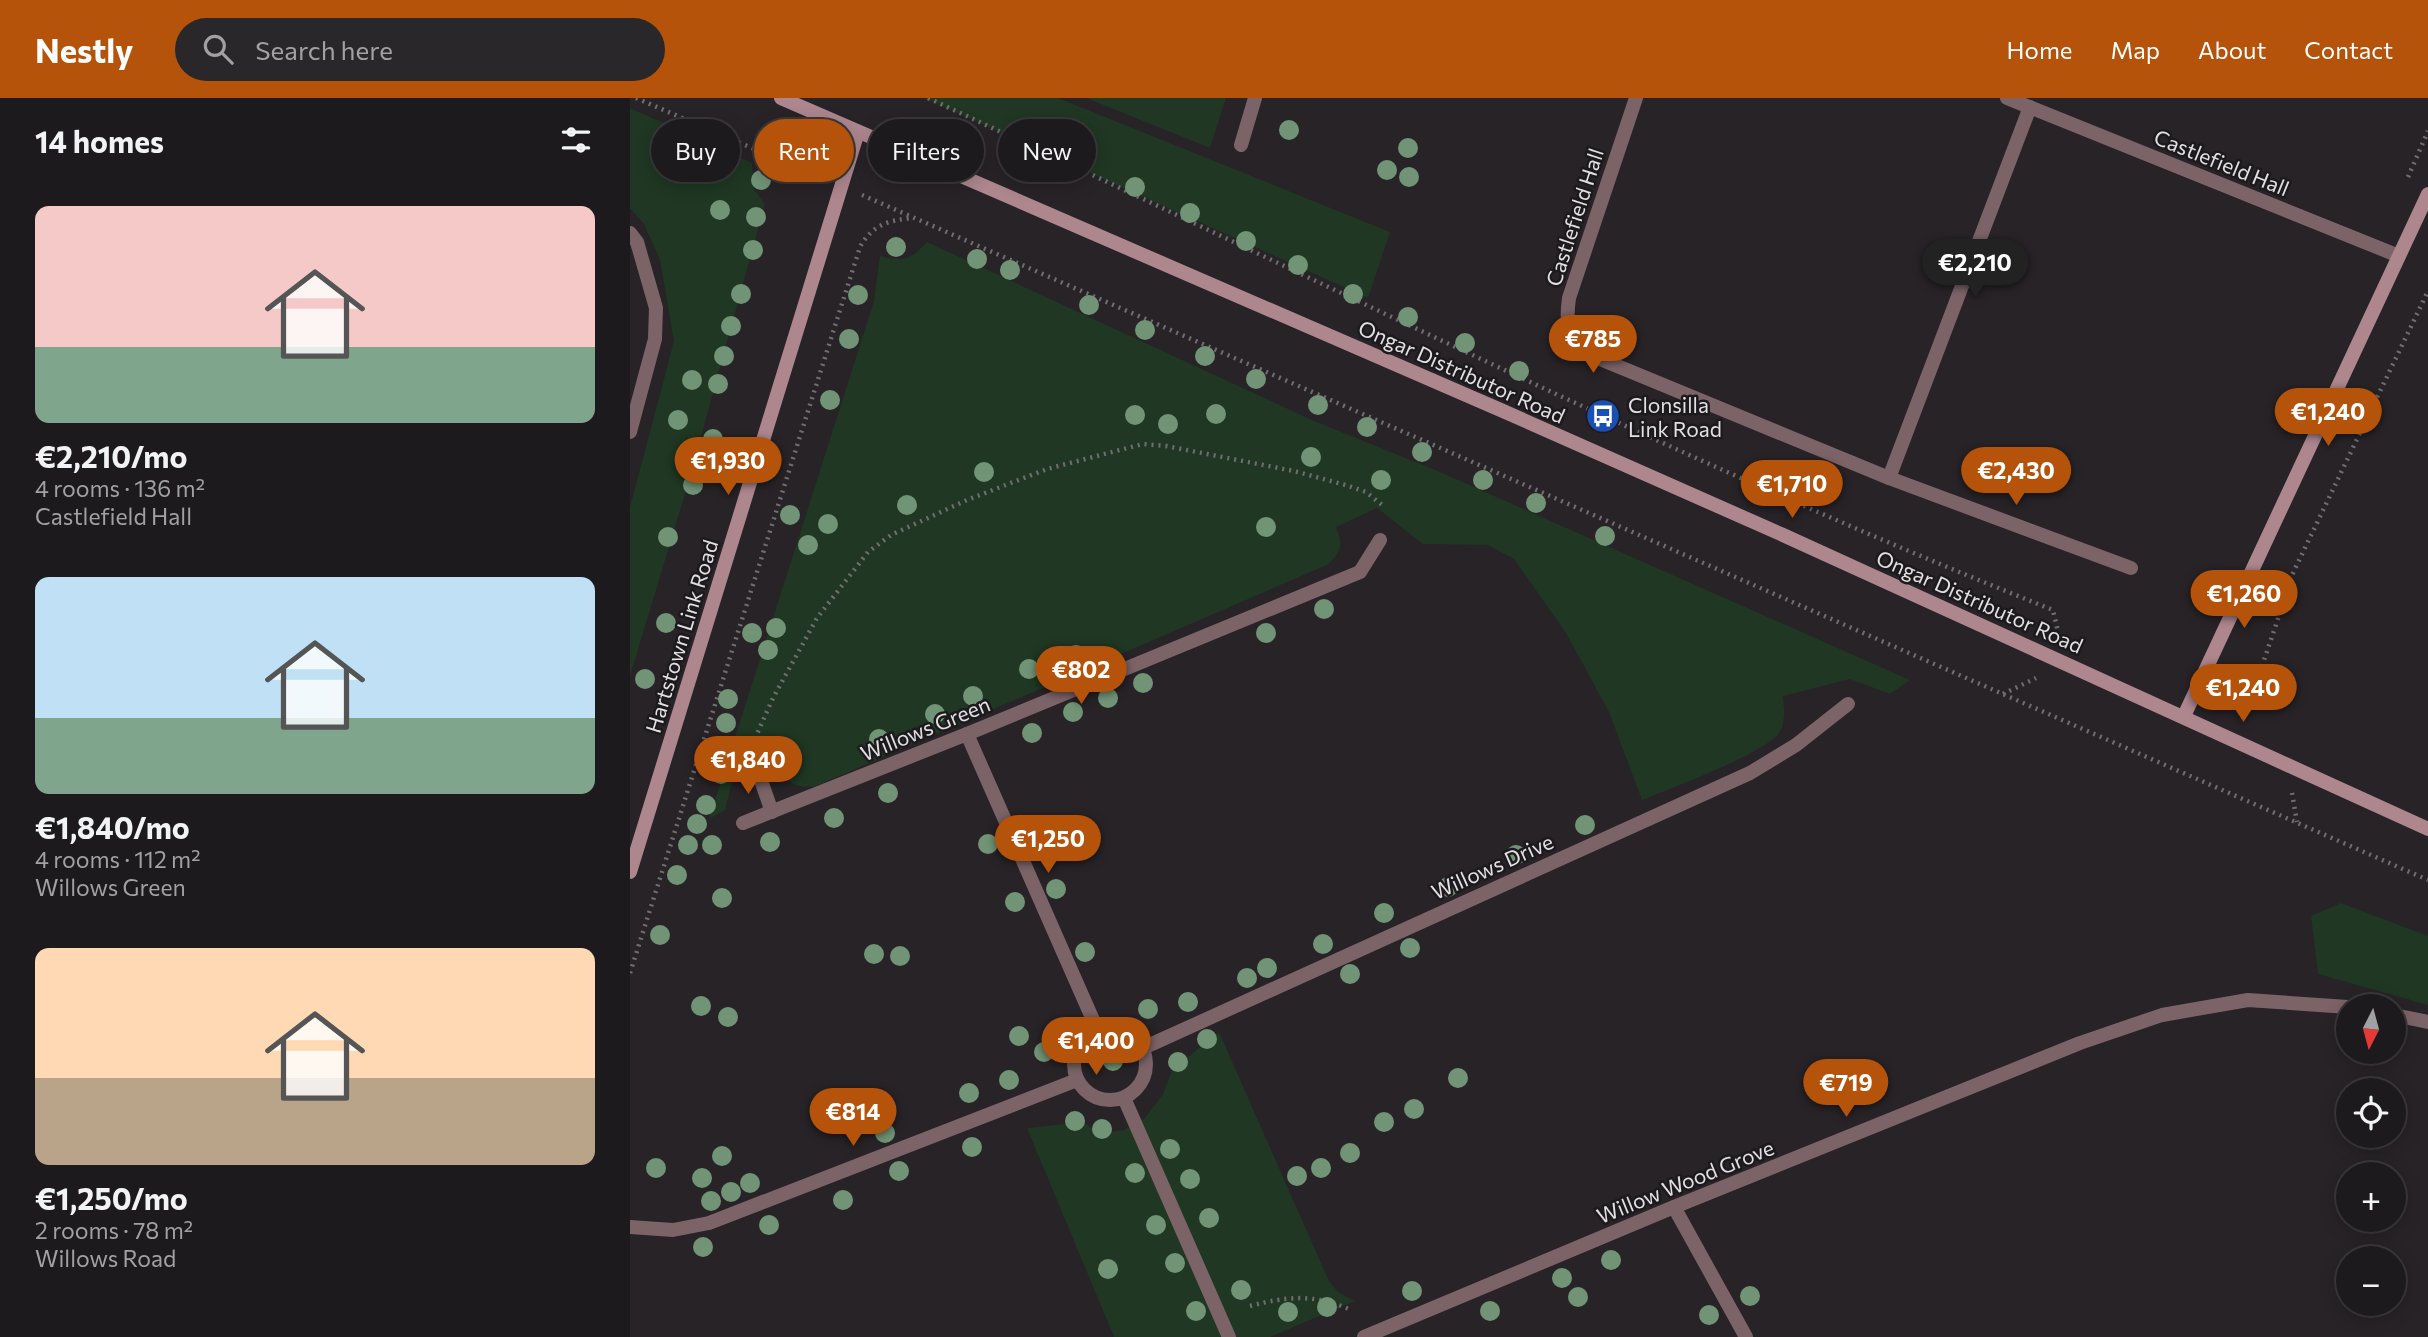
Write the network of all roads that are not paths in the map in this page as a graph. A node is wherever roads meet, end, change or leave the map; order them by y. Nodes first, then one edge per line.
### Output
1 (781, 98) edge
2 (1255, 98) edge
3 (1636, 98) edge
4 (2007, 98) edge
5 (2030, 107) junction
6 (858, 132) junction
7 (1241, 145) dead end
8 (2428, 194) edge
9 (630, 233) edge
10 (2399, 256) junction
11 (630, 432) edge
12 (1889, 478) junction
13 (1380, 540) dead end
14 (2131, 568) dead end
15 (1849, 704) dead end
16 (2184, 716) junction
17 (967, 734) junction
18 (757, 769) dead end
19 (772, 812) junction
20 (743, 823) dead end
21 (2428, 830) edge
22 (630, 872) edge
23 (2336, 1006) edge
24 (2406, 1017) edge
25 (2428, 1022) edge
26 (1097, 1029) junction
27 (1143, 1048) junction
28 (1077, 1080) junction
29 (1124, 1098) junction
30 (1674, 1207) junction
31 (630, 1227) edge
32 (1229, 1337) edge
33 (1364, 1337) edge
34 (1746, 1337) edge

1 - 6 street, Ongar Distributor Road
2 - 7 street
3 - 12 street, Castlefield Hall
4 - 5 street, Castlefield Hall
5 - 10 street, Castlefield Hall
5 - 12 street
6 - 16 street, Ongar Distributor Road
6 - 22 street, Hartstown Link Road
8 - 10 street
9 - 11 street
10 - 16 street
12 - 14 street, Castlefield Hall
13 - 17 street, Willows Green
15 - 27 street, Willows Drive
16 - 21 street, Ongar Distributor Road
17 - 19 street, Willows Green
17 - 26 street
18 - 19 street
19 - 20 street, Willows Green
23 - 30 street, Willow Wood Grove
24 - 25 street
26 - 27 street
26 - 28 street
27 - 29 street
28 - 29 street
28 - 31 street
29 - 32 street
30 - 33 street, Willow Wood Grove
30 - 34 street

